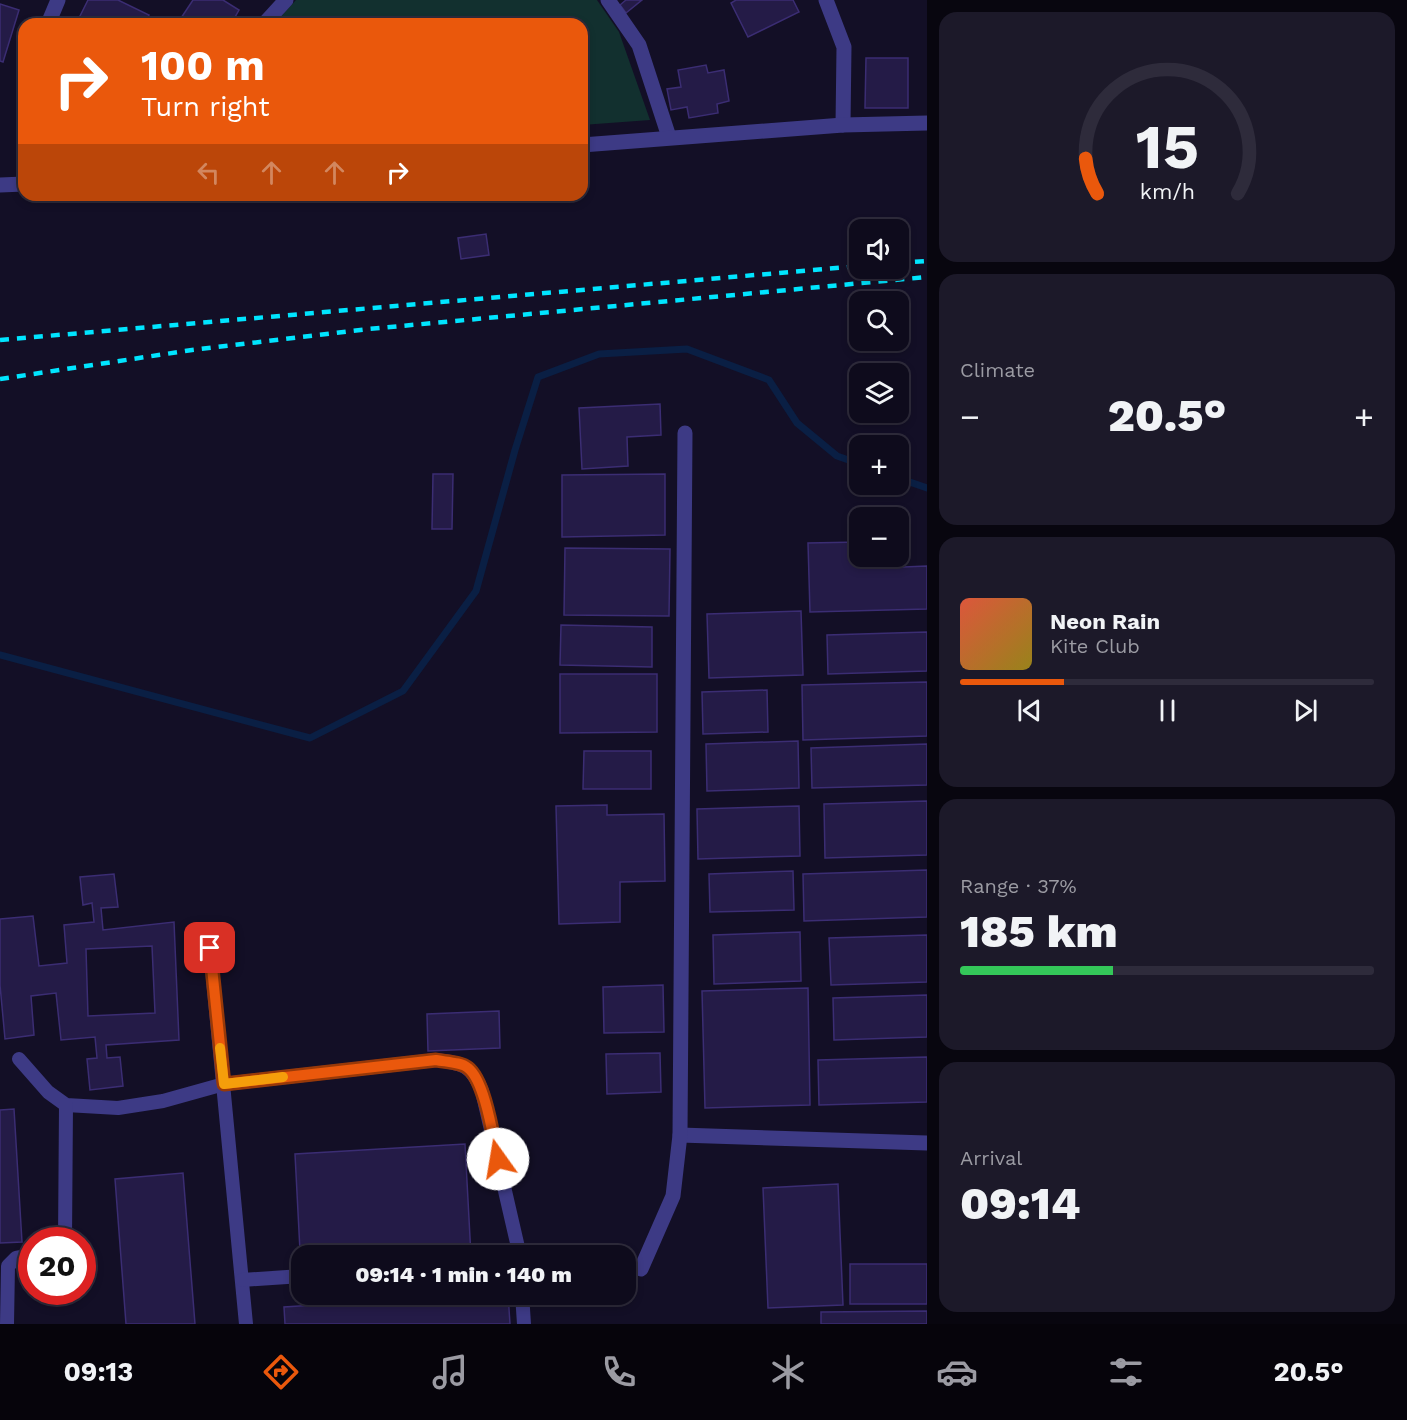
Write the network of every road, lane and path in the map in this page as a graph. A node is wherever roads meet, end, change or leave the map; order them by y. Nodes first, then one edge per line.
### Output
1 (58, 0) edge
2 (286, 0) edge
3 (608, 0) edge
4 (826, 0) edge
5 (50, 18) edge
6 (270, 18) edge
7 (927, 123) edge
8 (843, 125) junction
9 (669, 138) junction
10 (588, 145) edge
11 (18, 184) edge
12 (0, 185) edge
13 (685, 433) dead end
14 (210, 948) dead end
15 (20, 1059) dead end
16 (224, 1084) junction
17 (66, 1105) junction
18 (680, 1135) junction
19 (927, 1143) edge
20 (65, 1227) edge
21 (517, 1245) edge
22 (18, 1258) edge
23 (641, 1269) dead end
24 (291, 1277) edge
25 (242, 1280) junction
26 (523, 1305) edge
27 (7, 1324) edge
28 (246, 1324) edge
29 (524, 1324) edge

1 - 5 street
2 - 6 street
3 - 9 street
4 - 8 street
7 - 8 street
8 - 9 street
9 - 10 street
11 - 12 street
13 - 18 street
14 - 16 lane
15 - 17 lane
16 - 17 lane
16 - 21 lane
16 - 25 lane
17 - 20 lane
18 - 19 street
18 - 23 street
22 - 27 lane
24 - 25 lane
25 - 28 lane
26 - 29 lane

